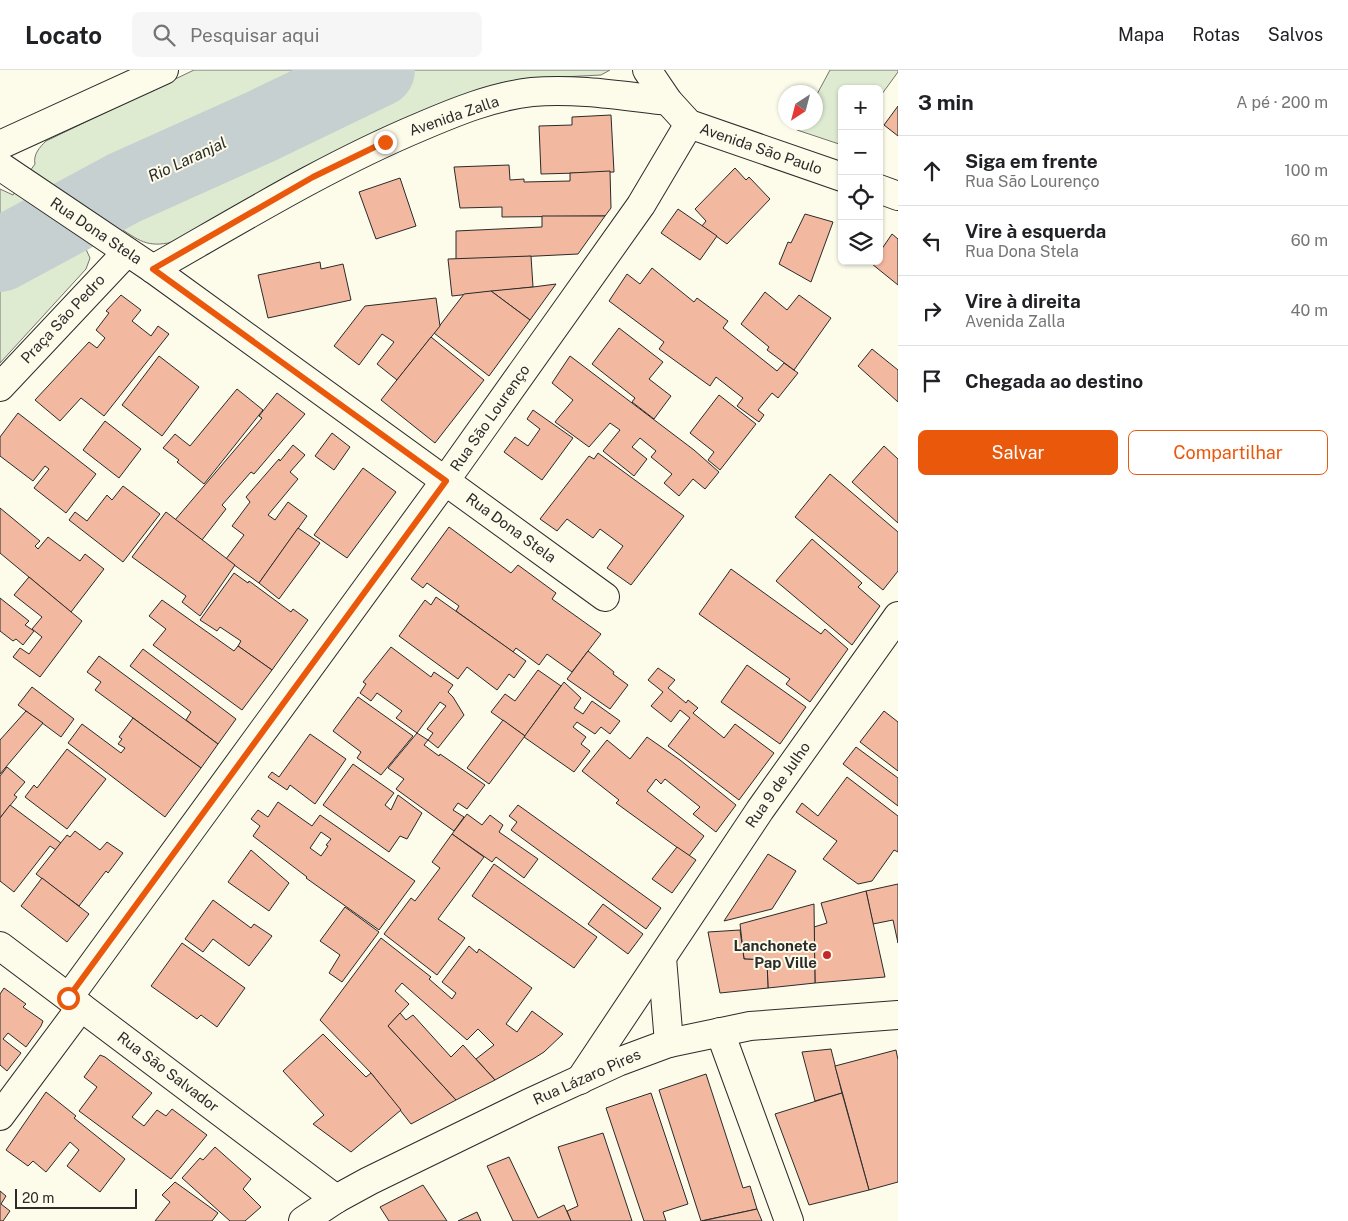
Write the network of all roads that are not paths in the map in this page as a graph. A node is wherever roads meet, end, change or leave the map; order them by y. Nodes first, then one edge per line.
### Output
1 (164, 70) edge
2 (647, 70) edge
3 (668, 101) junction
4 (689, 124) junction
5 (0, 145) edge
6 (11, 173) edge
7 (839, 175) edge
8 (883, 191) edge
9 (898, 196) edge
10 (127, 252) junction
11 (153, 269) junction
12 (0, 387) edge
13 (446, 481) junction
14 (604, 597) dead end
15 (898, 616) edge
16 (0, 946) edge
17 (662, 958) junction
18 (75, 1002) junction
19 (898, 1015) edge
20 (720, 1032) junction
21 (669, 1043) junction
22 (580, 1080) junction
23 (0, 1116) edge
24 (336, 1199) junction
25 (302, 1221) edge
26 (788, 1221) edge

1 - 5 street
2 - 3 street, Avenida São Paulo
3 - 4 street, Avenida São Paulo
3 - 11 street, Avenida Zalla
4 - 7 street, Avenida São Paulo
4 - 13 street, Rua São Lourenço
6 - 10 street, Rua Dona Stela
8 - 9 street
10 - 11 street, Rua Dona Stela
10 - 12 street, Praça São Pedro
11 - 13 street, Rua Dona Stela
13 - 14 street, Rua Dona Stela
13 - 18 street, Rua São Lourenço
15 - 17 street, Rua 9 de Julho
16 - 18 street, Rua São Salvador
17 - 21 street
17 - 22 street, Rua 9 de Julho
18 - 23 street, Rua São Lourenço
18 - 24 street, Rua São Salvador
19 - 20 street, Rua Lázaro Pires
20 - 21 street, Rua Lázaro Pires
20 - 26 street
21 - 22 street, Rua Lázaro Pires
22 - 24 street, Rua Lázaro Pires
24 - 25 street, Rua Lázaro Pires

